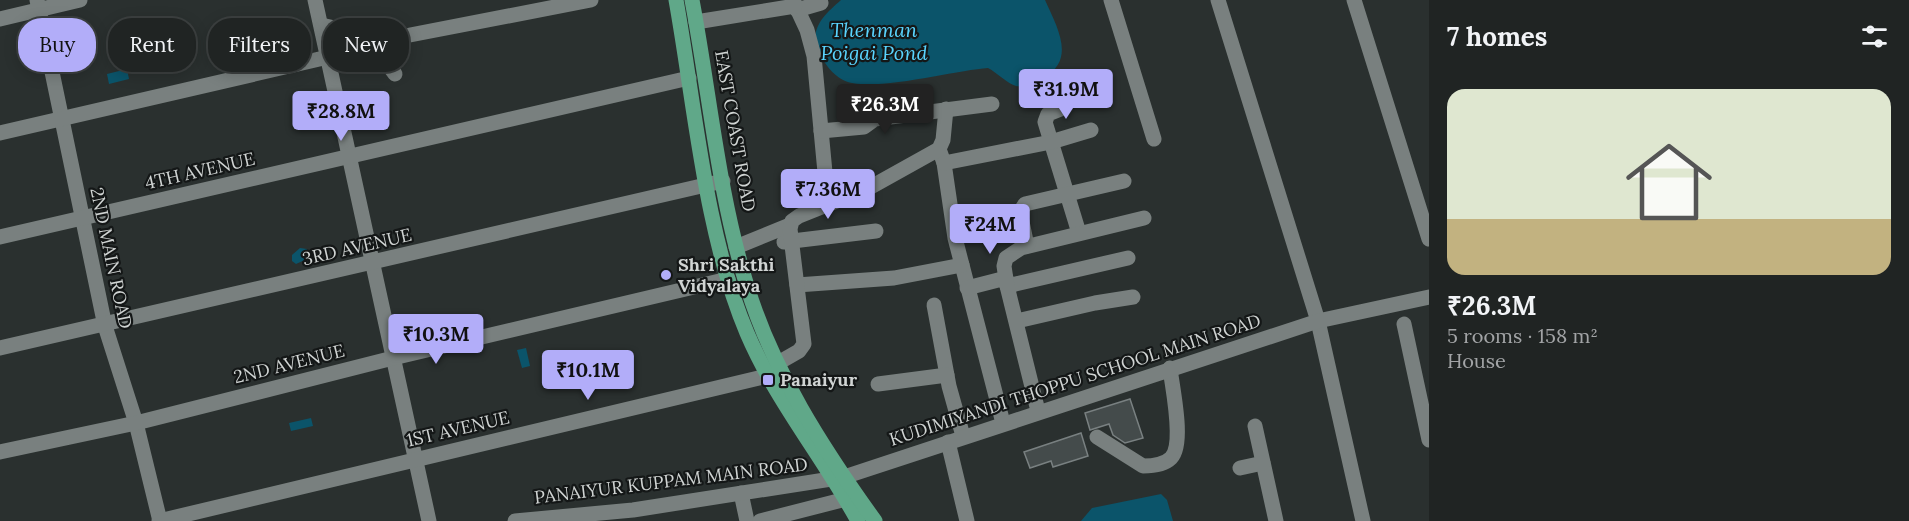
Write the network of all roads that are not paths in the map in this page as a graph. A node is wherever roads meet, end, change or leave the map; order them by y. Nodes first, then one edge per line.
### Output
1 (80, 0) edge
2 (315, 0) edge
3 (591, 0) edge
4 (676, 0) edge
5 (692, 0) edge
6 (820, 0) edge
7 (1111, 0) edge
8 (1218, 0) edge
9 (1354, 0) edge
10 (38, 5) edge
11 (795, 5) edge
12 (0, 19) edge
13 (696, 22) junction
14 (321, 25) junction
15 (323, 34) edge
16 (410, 35) dead end
17 (323, 58) edge
18 (331, 72) edge
19 (395, 74) dead end
20 (689, 78) junction
21 (992, 104) dead end
22 (1063, 108) dead end
23 (946, 110) junction
24 (62, 119) junction
25 (1091, 130) dead end
26 (821, 131) junction
27 (0, 133) edge
28 (1154, 138) dead end
29 (1051, 142) junction
30 (941, 156) junction
31 (350, 157) junction
32 (1124, 181) dead end
33 (715, 183) junction
34 (1068, 195) junction
35 (828, 204) junction
36 (82, 218) junction
37 (1144, 218) dead end
38 (790, 225) junction
39 (876, 231) dead end
40 (1078, 233) junction
41 (0, 237) edge
42 (1429, 239) edge
43 (788, 242) junction
44 (1027, 246) junction
45 (736, 247) junction
46 (1128, 258) dead end
47 (373, 263) junction
48 (962, 265) junction
49 (728, 279) junction
50 (1007, 282) junction
51 (797, 285) junction
52 (967, 288) junction
53 (1133, 297) dead end
54 (1429, 297) edge
55 (934, 305) dead end
56 (1017, 321) junction
57 (1318, 321) junction
58 (1404, 324) dead end
59 (105, 326) junction
60 (0, 348) edge
61 (393, 358) junction
62 (778, 363) junction
63 (1170, 368) junction
64 (947, 375) junction
65 (767, 376) junction
66 (878, 384) dead end
67 (1038, 411) junction
68 (136, 423) junction
69 (1003, 423) junction
70 (1255, 426) dead end
71 (963, 436) junction
72 (1097, 437) dead end
73 (1429, 441) edge
74 (948, 442) junction
75 (0, 452) edge
76 (415, 459) junction
77 (1263, 463) junction
78 (1240, 468) dead end
79 (838, 478) junction
80 (741, 494) junction
81 (846, 499) junction
82 (159, 521) edge
83 (429, 521) edge
84 (515, 521) edge
85 (747, 521) edge
86 (760, 521) edge
87 (858, 521) edge
88 (875, 521) edge
89 (967, 521) edge
90 (1276, 521) edge
91 (1363, 521) edge

1 - 10 street
2 - 14 street
3 - 16 street
4 - 20 main road, EAST COAST ROAD
5 - 13 main road, EAST COAST ROAD
6 - 11 street
7 - 28 street
8 - 57 street
9 - 42 street
10 - 12 street
10 - 24 street, 2ND MAIN ROAD
11 - 13 street
11 - 26 street
13 - 33 main road, EAST COAST ROAD
14 - 15 street
14 - 19 street
17 - 24 street
18 - 31 street
20 - 31 street, 4TH AVENUE
20 - 33 main road, EAST COAST ROAD
21 - 23 street
22 - 29 street
23 - 26 street
23 - 30 street
24 - 27 street
24 - 36 street, 2ND MAIN ROAD
25 - 29 street
26 - 35 street
29 - 30 street
29 - 34 street
30 - 35 street
30 - 48 street
31 - 36 street, 4TH AVENUE
31 - 47 street
32 - 34 street
33 - 45 main road, EAST COAST ROAD
33 - 47 street, 3RD AVENUE
33 - 49 main road, EAST COAST ROAD
34 - 40 street
34 - 44 street
35 - 38 street
36 - 41 street, 4TH AVENUE
36 - 59 street, 2ND MAIN ROAD
37 - 40 street
38 - 43 street
38 - 45 street
39 - 43 street
40 - 44 street
43 - 51 street
44 - 50 street
45 - 62 main road, EAST COAST ROAD
46 - 50 street
47 - 59 street, 3RD AVENUE
47 - 61 street
48 - 51 street
48 - 52 street
49 - 61 street, 2ND AVENUE
49 - 65 main road, EAST COAST ROAD
50 - 52 street
50 - 56 street
51 - 62 street
52 - 69 street
53 - 56 street
54 - 57 street, KUDIMIYANDI THOPPU SCHOOL MAIN ROAD
55 - 64 street
56 - 67 street
57 - 63 street, KUDIMIYANDI THOPPU SCHOOL MAIN ROAD
57 - 91 street
58 - 73 street
59 - 60 street, 3RD AVENUE
59 - 68 street, 2ND MAIN ROAD
61 - 68 street, 2ND AVENUE
61 - 76 street
62 - 79 main road, EAST COAST ROAD
63 - 67 street, KUDIMIYANDI THOPPU SCHOOL MAIN ROAD
63 - 72 street
64 - 66 street
64 - 71 street
65 - 76 street, 1ST AVENUE
65 - 79 main road, EAST COAST ROAD
67 - 69 street, KUDIMIYANDI THOPPU SCHOOL MAIN ROAD
68 - 75 street, 2ND AVENUE
68 - 82 street, 2ND MAIN ROAD
69 - 71 street, KUDIMIYANDI THOPPU SCHOOL MAIN ROAD
70 - 77 street
71 - 74 street, KUDIMIYANDI THOPPU SCHOOL MAIN ROAD
74 - 79 street, KUDIMIYANDI THOPPU SCHOOL MAIN ROAD
74 - 89 street
76 - 82 street, 1ST AVENUE
76 - 83 street
77 - 78 street
77 - 90 street
79 - 80 street, PANAIYUR KUPPAM MAIN ROAD
79 - 81 main road, EAST COAST ROAD
79 - 88 main road, EAST COAST ROAD
80 - 84 street, PANAIYUR KUPPAM MAIN ROAD
80 - 85 street
81 - 86 street
81 - 87 main road, EAST COAST ROAD

